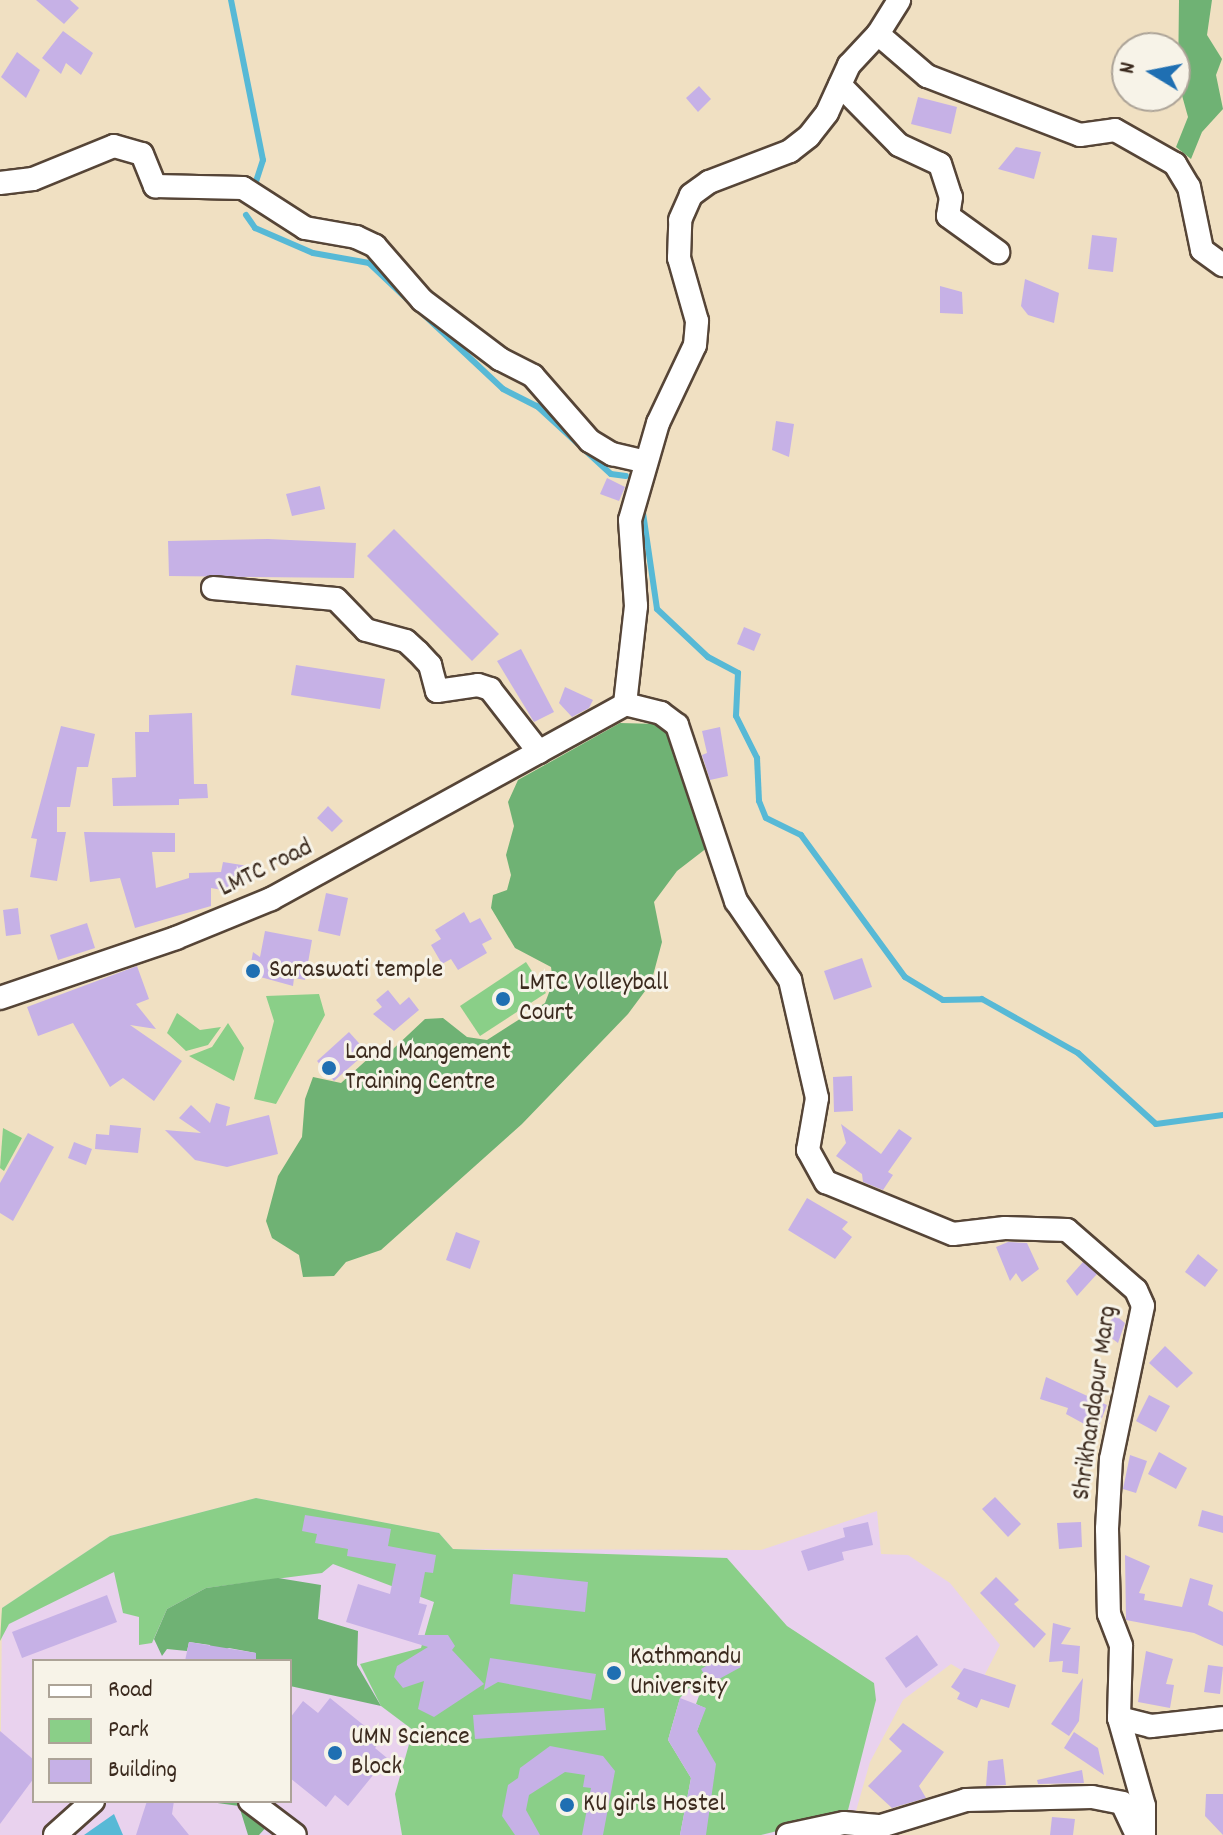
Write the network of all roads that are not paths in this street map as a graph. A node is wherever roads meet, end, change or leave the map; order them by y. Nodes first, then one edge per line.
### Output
1 (899, 0) edge
2 (878, 34) junction
3 (840, 85) junction
4 (0, 183) edge
5 (998, 252) dead end
6 (1223, 265) edge
7 (645, 466) junction
8 (213, 588) dead end
9 (625, 704) junction
10 (539, 752) junction
11 (0, 998) edge
12 (1119, 1718) junction
13 (1223, 1718) edge
14 (91, 1803) edge
15 (253, 1803) edge
16 (55, 1835) edge
17 (295, 1835) edge
18 (788, 1835) edge
19 (1137, 1835) edge
20 (1144, 1835) edge

1 - 2 street
2 - 3 street
2 - 6 street
3 - 5 street
3 - 7 street
4 - 7 street
7 - 9 street
8 - 10 street
9 - 10 street, LMTC road
9 - 12 street, Shrikhandapur Marg
10 - 11 street, LMTC road
12 - 13 street
12 - 20 street, Shrikhandapur Marg
14 - 16 street
15 - 17 street
18 - 19 street

